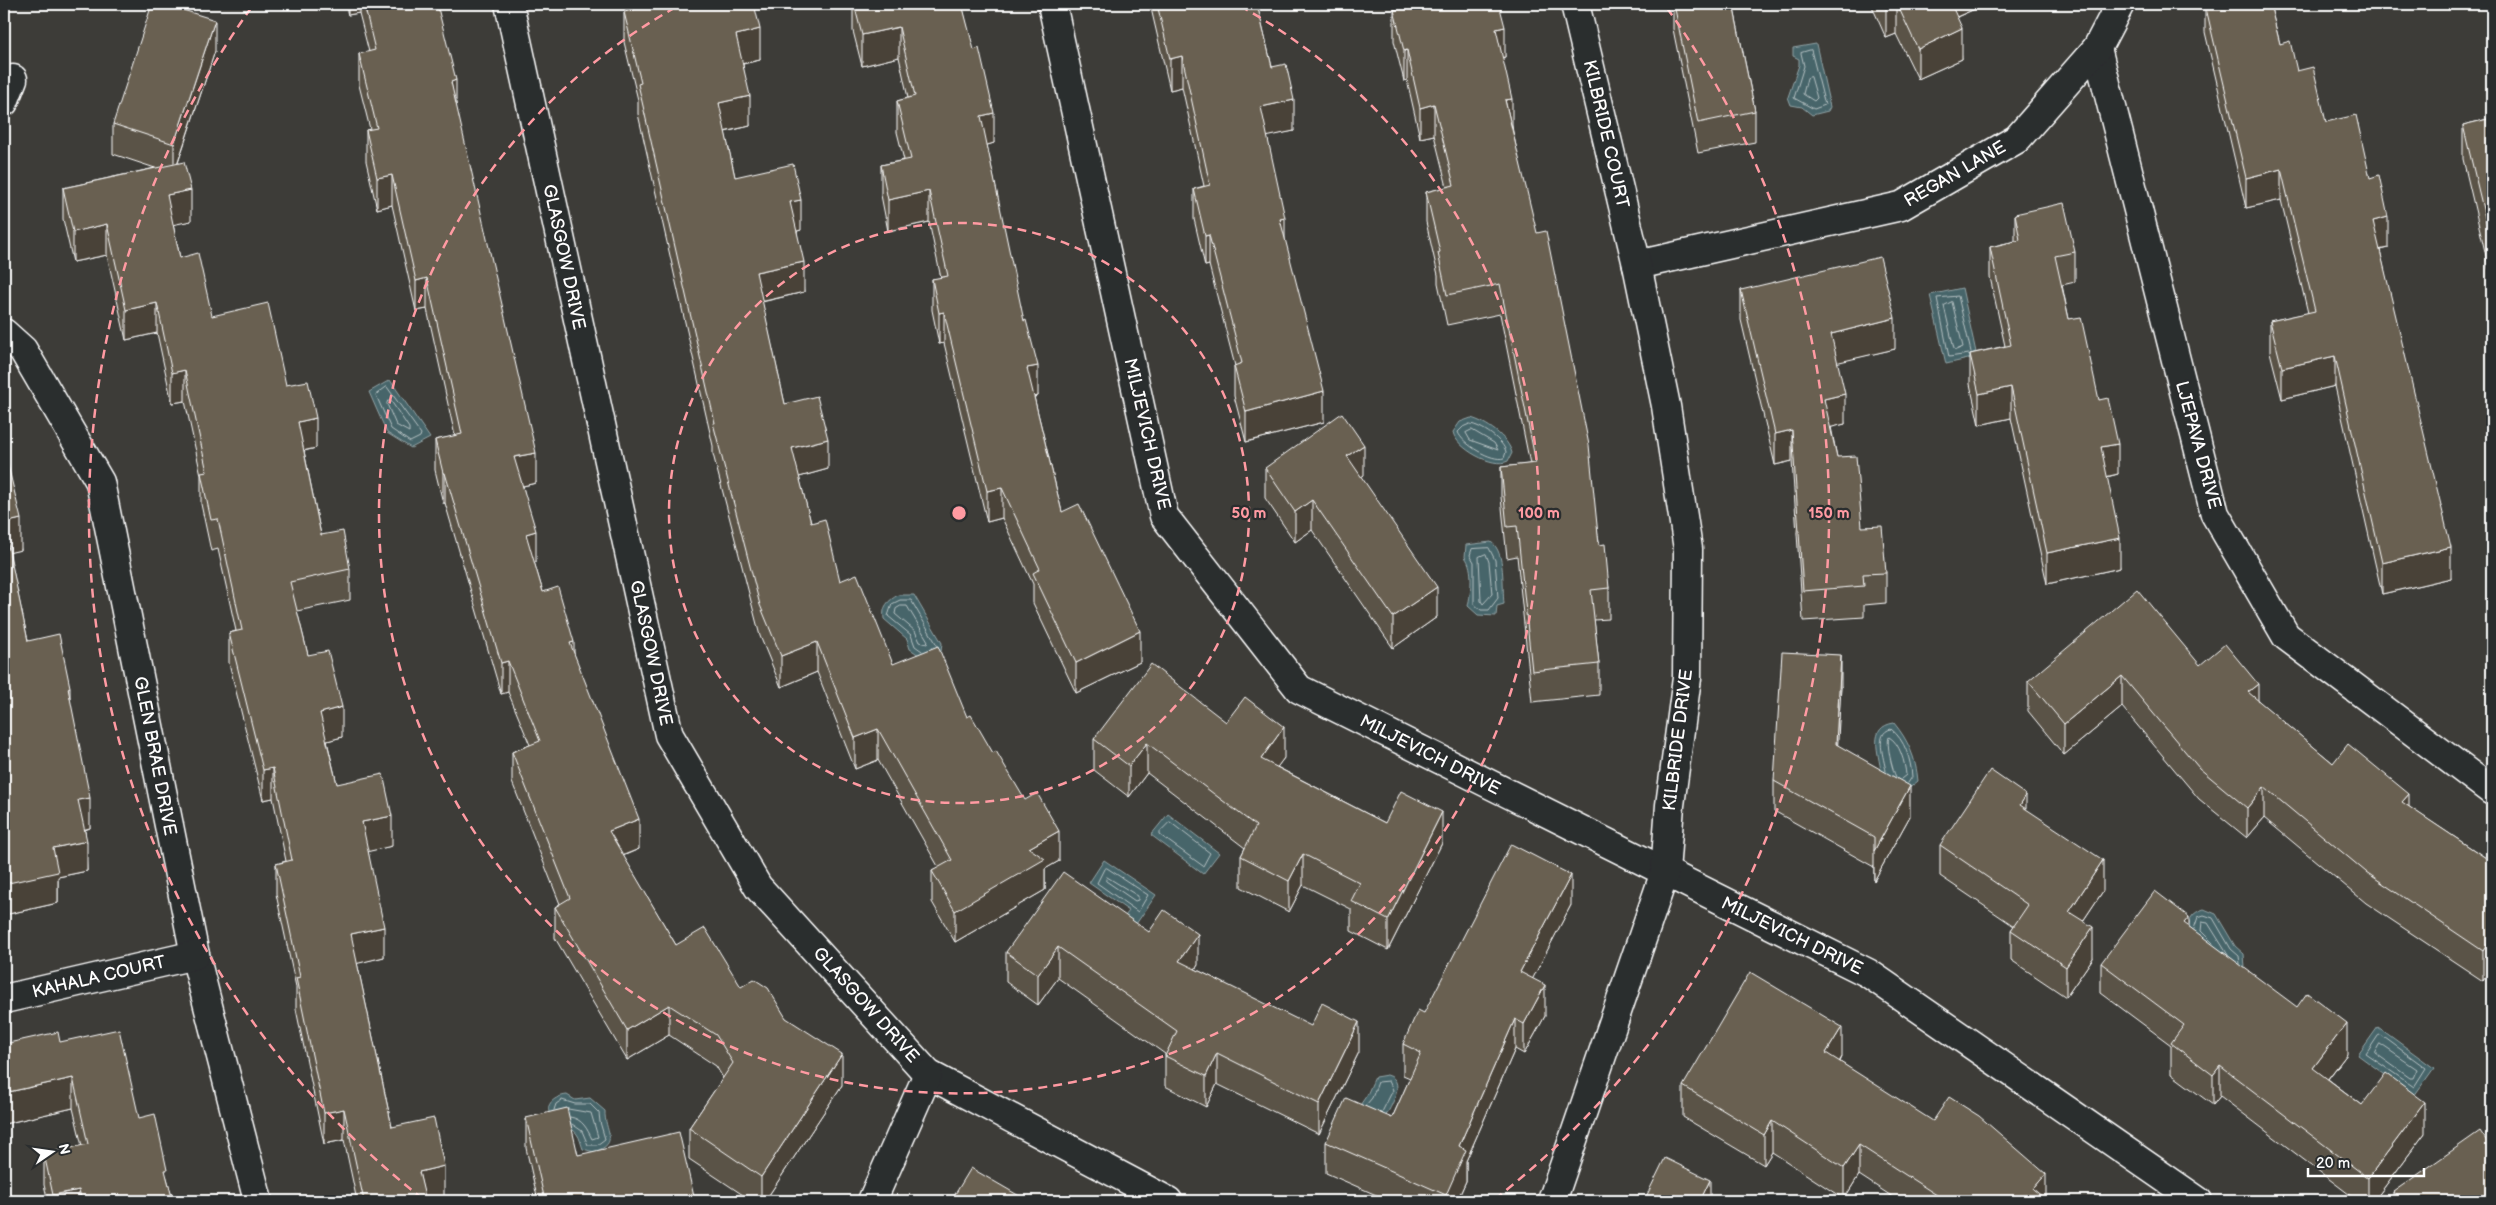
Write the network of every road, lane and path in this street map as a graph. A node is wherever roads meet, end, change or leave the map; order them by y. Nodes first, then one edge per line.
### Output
1 (509, 4) edge
2 (1052, 4) edge
3 (1575, 4) edge
4 (2120, 4) edge
5 (2097, 48) junction
6 (1638, 265) junction
7 (4, 334) edge
8 (2492, 791) edge
9 (1665, 872) junction
10 (195, 954) junction
11 (4, 999) edge
12 (928, 1074) junction
13 (258, 1201) edge
14 (872, 1201) edge
15 (1168, 1201) edge
16 (1552, 1201) edge
17 (2198, 1201) edge

1 - 12 street, GLASGOW DRIVE
2 - 9 street, MILJEVICH DRIVE
3 - 6 street, KILBRIDE COURT
4 - 5 street, REGAN LANE
5 - 6 street, REGAN LANE
5 - 8 street, LJEPAVA DRIVE
6 - 9 street, KILBRIDE DRIVE
7 - 10 street, GLEN BRAE DRIVE
9 - 16 street, KILBRIDE DRIVE
9 - 17 street, MILJEVICH DRIVE
10 - 11 street, KAHALA COURT
10 - 13 street, GLEN BRAE DRIVE
12 - 14 street
12 - 15 street, GLASGOW DRIVE

